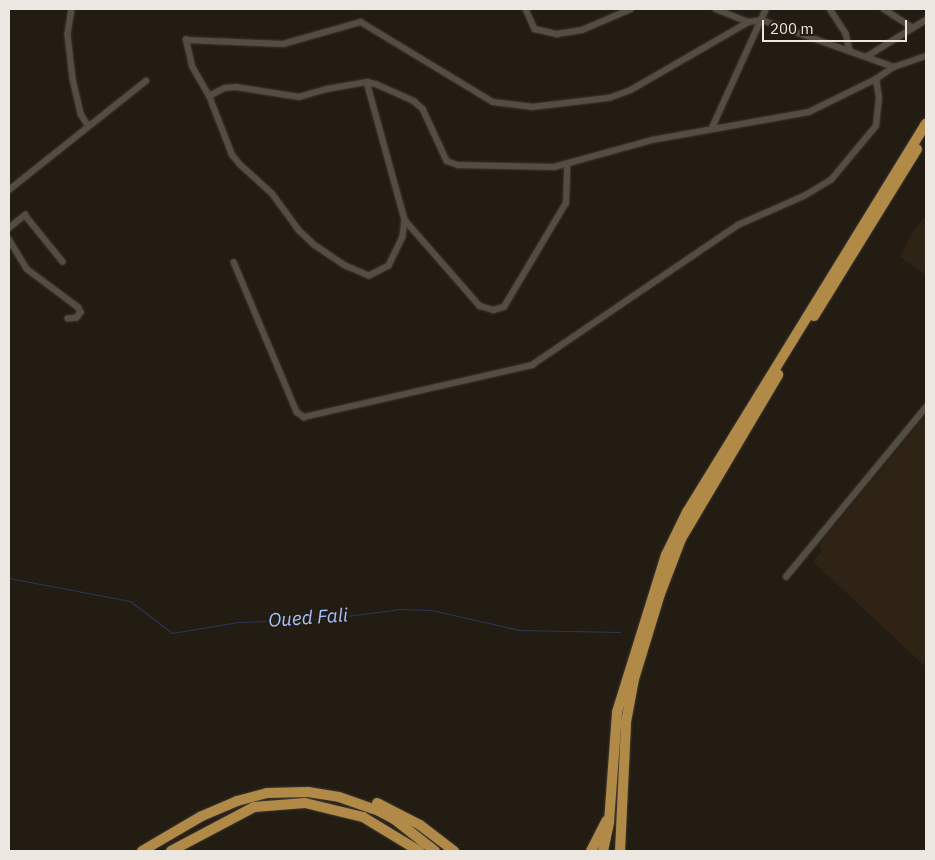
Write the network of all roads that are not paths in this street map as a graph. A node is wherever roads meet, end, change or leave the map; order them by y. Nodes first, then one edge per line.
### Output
1 (72, 9) edge
2 (526, 9) edge
3 (631, 9) edge
4 (716, 9) edge
5 (766, 9) edge
6 (830, 9) edge
7 (884, 9) edge
8 (762, 20) junction
9 (926, 20) edge
10 (749, 22) junction
11 (913, 28) junction
12 (850, 50) junction
13 (926, 56) edge
14 (866, 57) junction
15 (894, 67) junction
16 (876, 80) junction
17 (146, 81) dead end
18 (367, 82) junction
19 (210, 96) junction
20 (926, 113) edge
21 (88, 124) junction
22 (926, 124) edge
23 (712, 128) junction
24 (926, 136) edge
25 (910, 148) junction
26 (567, 166) junction
27 (9, 190) edge
28 (405, 220) junction
29 (9, 228) edge
30 (9, 239) edge
31 (63, 262) dead end
32 (234, 262) dead end
33 (68, 319) dead end
34 (926, 407) edge
35 (786, 577) dead end
36 (630, 700) junction
37 (315, 793) junction
38 (610, 810) junction
39 (142, 851) edge
40 (171, 851) edge
41 (419, 851) edge
42 (436, 851) edge
43 (454, 851) edge
44 (591, 851) edge
45 (604, 851) edge
46 (609, 851) edge
47 (620, 851) edge

1 - 21 street
2 - 3 street
4 - 10 street
5 - 8 street
6 - 12 street
7 - 11 street
8 - 10 street
8 - 12 street
8 - 23 street
9 - 11 street
10 - 19 street
11 - 14 street
12 - 14 street
13 - 15 street
14 - 15 street
15 - 16 street
16 - 23 street
16 - 32 street
17 - 21 street
18 - 19 street
18 - 26 street
18 - 28 street
19 - 28 street
20 - 25 highway
21 - 27 street
22 - 25 highway
23 - 26 street
24 - 36 highway
25 - 38 highway
26 - 28 street
29 - 31 street
30 - 33 street
34 - 35 street
36 - 46 highway
36 - 47 highway
37 - 39 highway
37 - 42 highway
37 - 43 highway
38 - 44 highway
38 - 45 highway
40 - 41 highway

